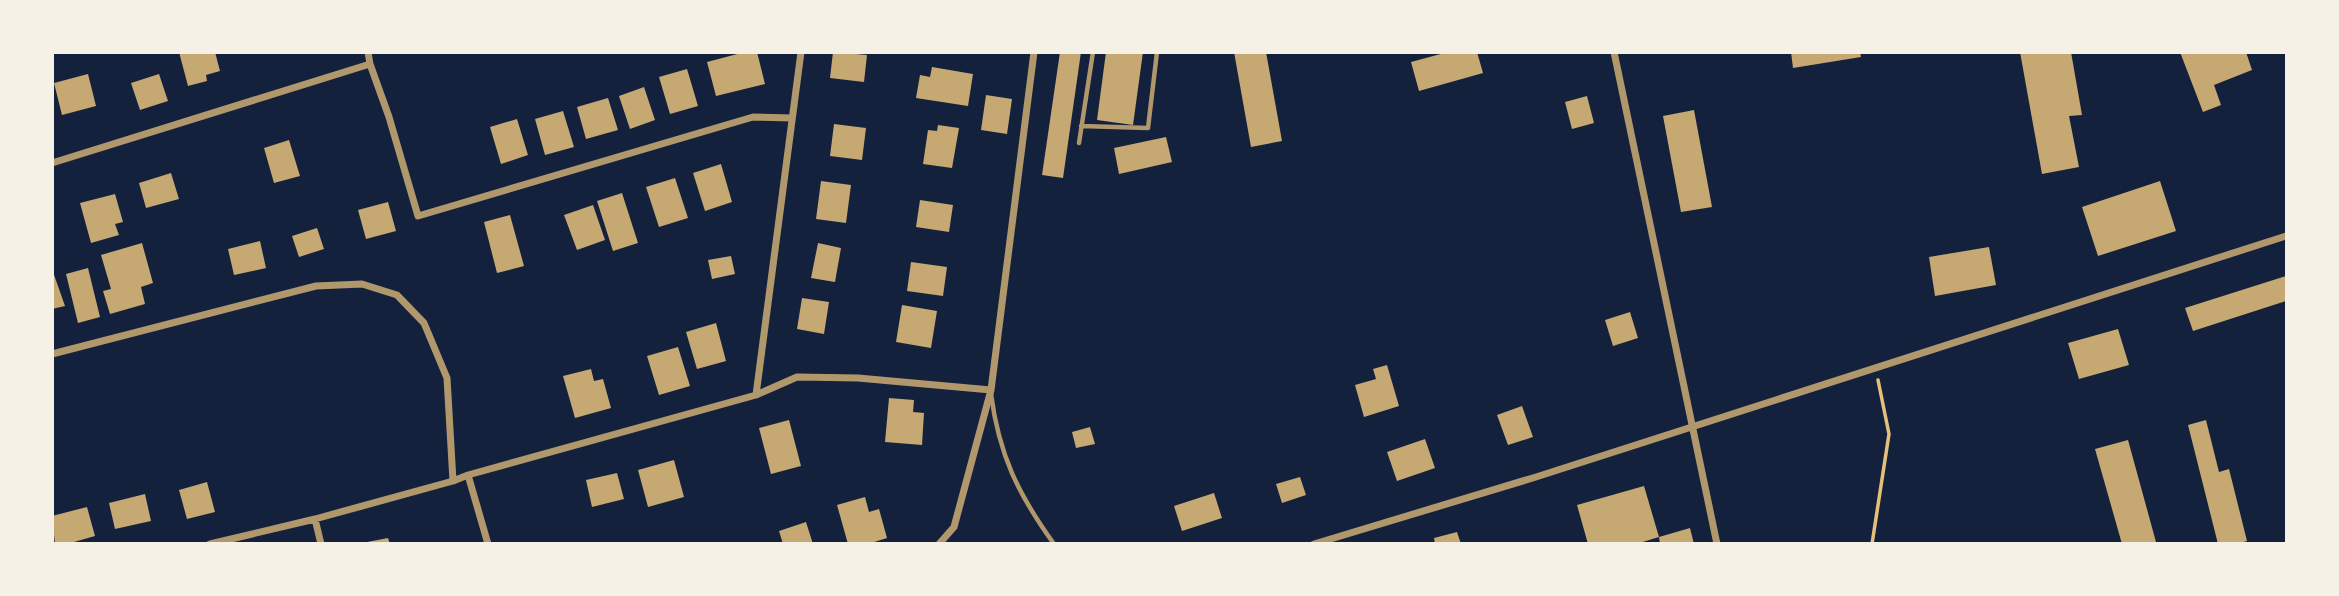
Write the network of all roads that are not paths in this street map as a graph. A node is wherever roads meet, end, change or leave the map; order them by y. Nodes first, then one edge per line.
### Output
1 (369, 52) edge
2 (801, 52) edge
3 (1034, 52) edge
4 (1093, 52) edge
5 (1157, 52) edge
6 (1614, 52) edge
7 (370, 64) junction
8 (792, 118) junction
9 (1081, 126) junction
10 (1079, 143) dead end
11 (52, 163) edge
12 (2287, 236) edge
13 (52, 354) edge
14 (991, 390) junction
15 (755, 395) junction
16 (1693, 427) junction
17 (468, 475) junction
18 (453, 481) junction
19 (315, 519) junction
20 (210, 544) edge
21 (321, 544) edge
22 (488, 544) edge
23 (939, 544) edge
24 (1054, 544) edge
25 (1314, 544) edge
26 (1717, 544) edge

1 - 7 street
2 - 8 street
3 - 14 street
4 - 9 lane
5 - 9 lane
6 - 16 street
7 - 8 street
7 - 11 street
8 - 15 street
9 - 10 lane
12 - 16 street
13 - 18 street
14 - 15 street
14 - 23 street
14 - 24 lane
15 - 17 street
16 - 25 street
16 - 26 street
17 - 18 street
17 - 22 street
18 - 19 street
19 - 20 street
19 - 21 street

